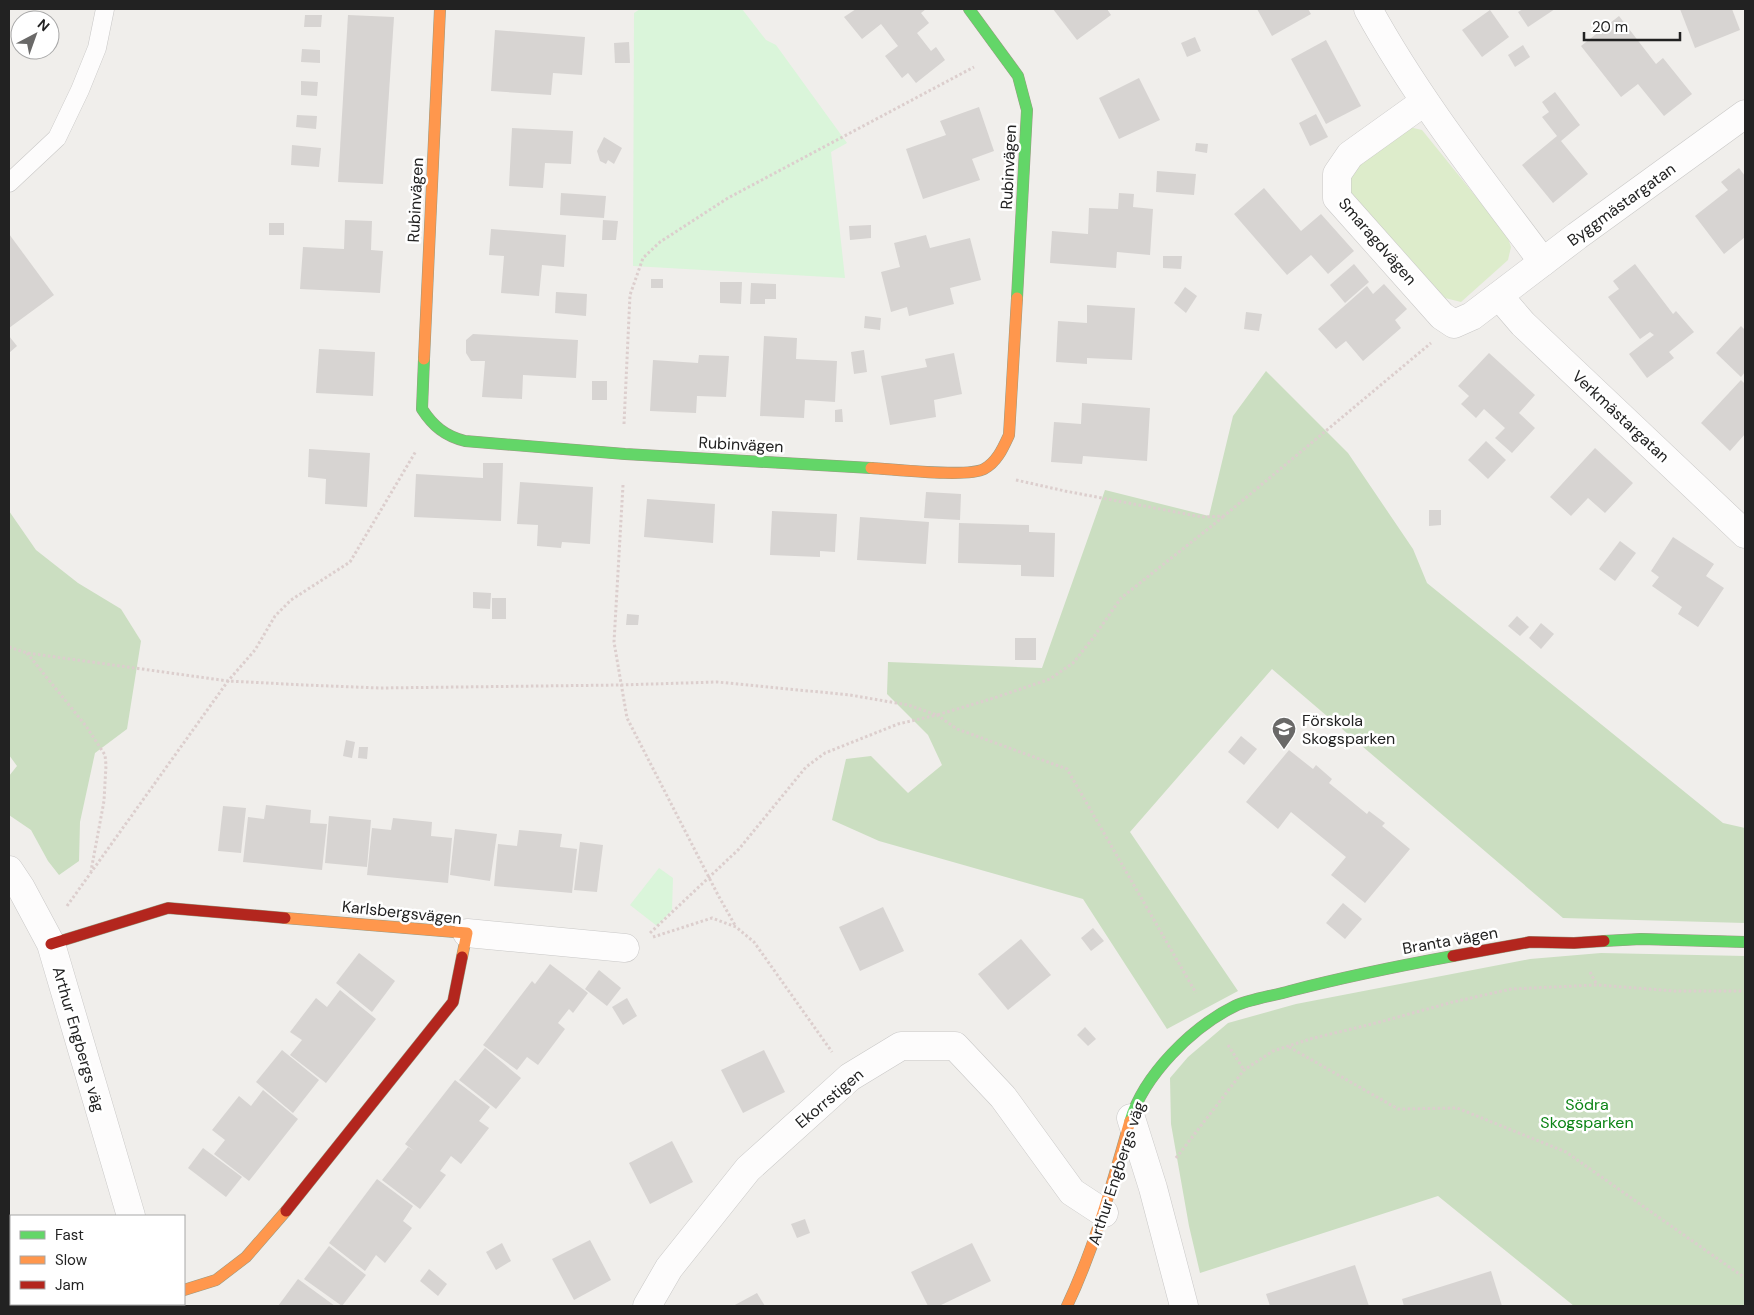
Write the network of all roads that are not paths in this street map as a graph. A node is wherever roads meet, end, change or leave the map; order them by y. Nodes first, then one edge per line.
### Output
1 (105, 9) edge
2 (440, 9) edge
3 (969, 9) edge
4 (1368, 9) edge
5 (1424, 102) junction
6 (1745, 114) edge
7 (9, 183) edge
8 (1542, 262) junction
9 (1499, 296) junction
10 (1745, 534) edge
11 (9, 870) edge
12 (467, 933) junction
13 (1745, 942) edge
14 (51, 944) junction
15 (634, 945) road end
16 (1178, 1048) joint
17 (1132, 1118) junction
18 (1104, 1213) junction
19 (131, 1215) edge
20 (185, 1290) edge
21 (647, 1306) edge
22 (1067, 1306) edge
23 (1184, 1306) edge

1 - 7 lane
2 - 3 street, Rubinvägen
4 - 5 street
5 - 8 street
5 - 9 street, Smaragdvägen
6 - 8 street, Byggmästargatan
8 - 9 street, Byggmästargatan
9 - 10 street, Verkmästargatan
11 - 14 street, Arthur Engbergs väg
12 - 14 street, Karlsbergsvägen
12 - 15 street
12 - 20 street, Karlsbergsvägen
13 - 16 street, Branta vägen
14 - 19 street, Arthur Engbergs väg
16 - 17 street, Arthur Engbergs väg
17 - 18 street, Arthur Engbergs väg
17 - 23 street
18 - 21 street, Ekorrstigen
18 - 22 street, Arthur Engbergs väg

